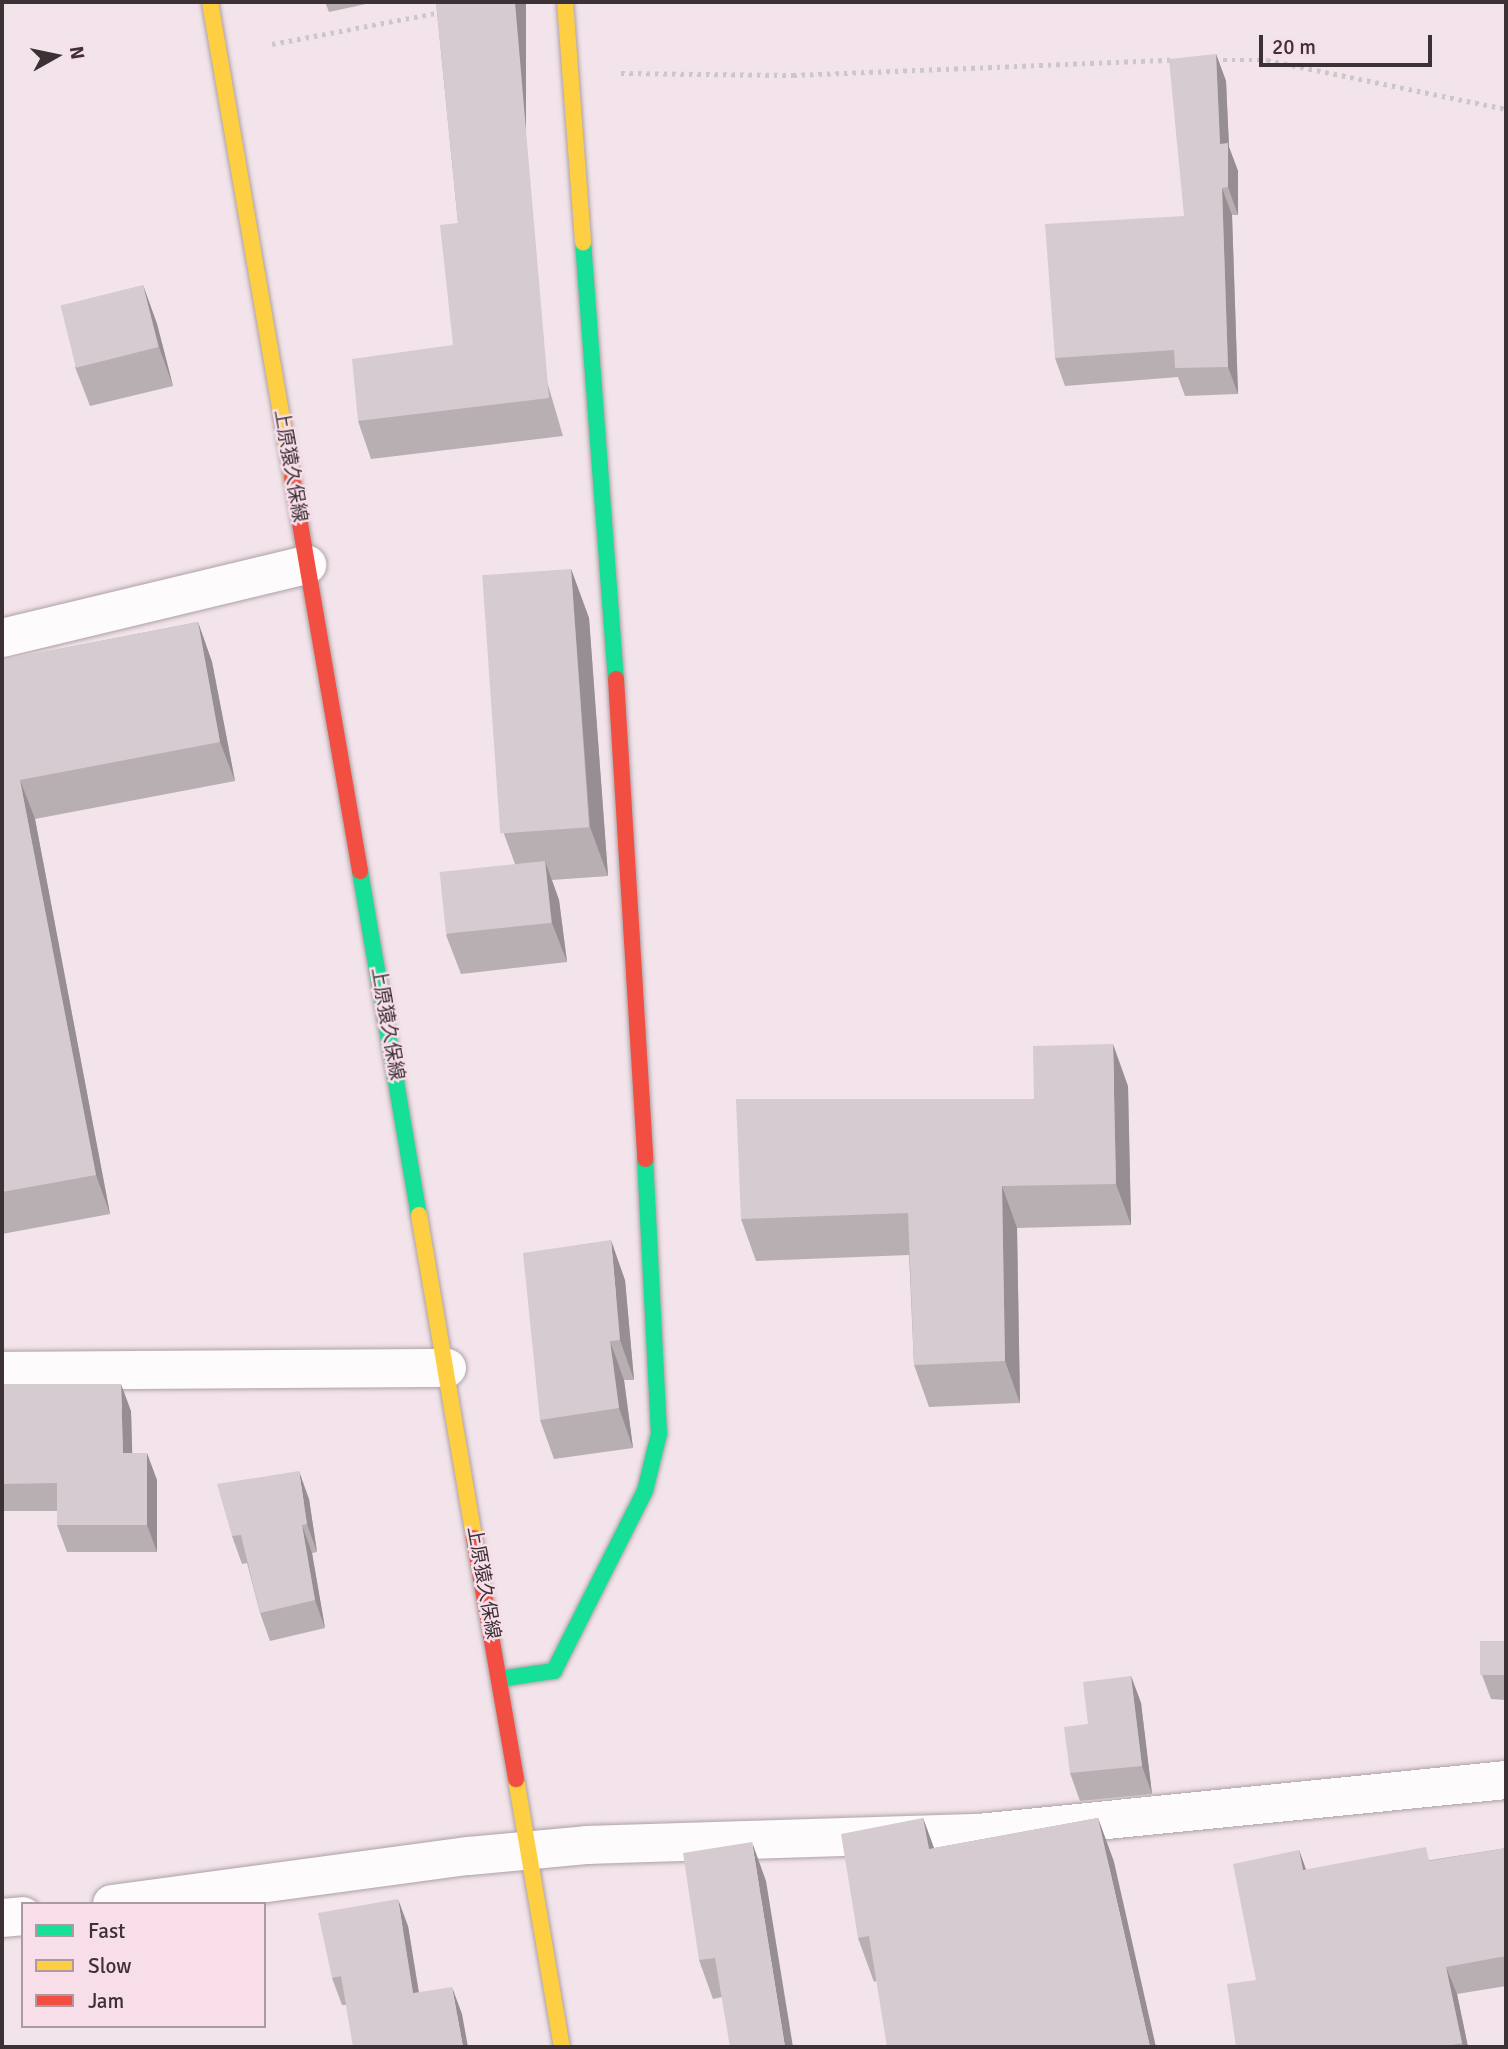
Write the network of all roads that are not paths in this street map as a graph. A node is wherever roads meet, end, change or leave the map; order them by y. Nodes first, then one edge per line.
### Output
1 (210, 2) edge
2 (565, 2) edge
3 (307, 565) junction
4 (2, 638) edge
5 (447, 1368) junction
6 (2, 1371) edge
7 (499, 1679) junction
8 (1506, 1780) edge
9 (531, 1853) junction
10 (127, 1902) edge
11 (21, 1916) edge
12 (2, 1918) edge
13 (562, 2047) edge

1 - 3 main road, 上原猿久保線
2 - 7 main road
3 - 4 street
3 - 5 main road, 上原猿久保線
5 - 6 street
5 - 7 main road, 上原猿久保線
7 - 9 main road, 上原猿久保線
8 - 9 street
9 - 10 street
9 - 13 main road, 上原猿久保線
11 - 12 street

